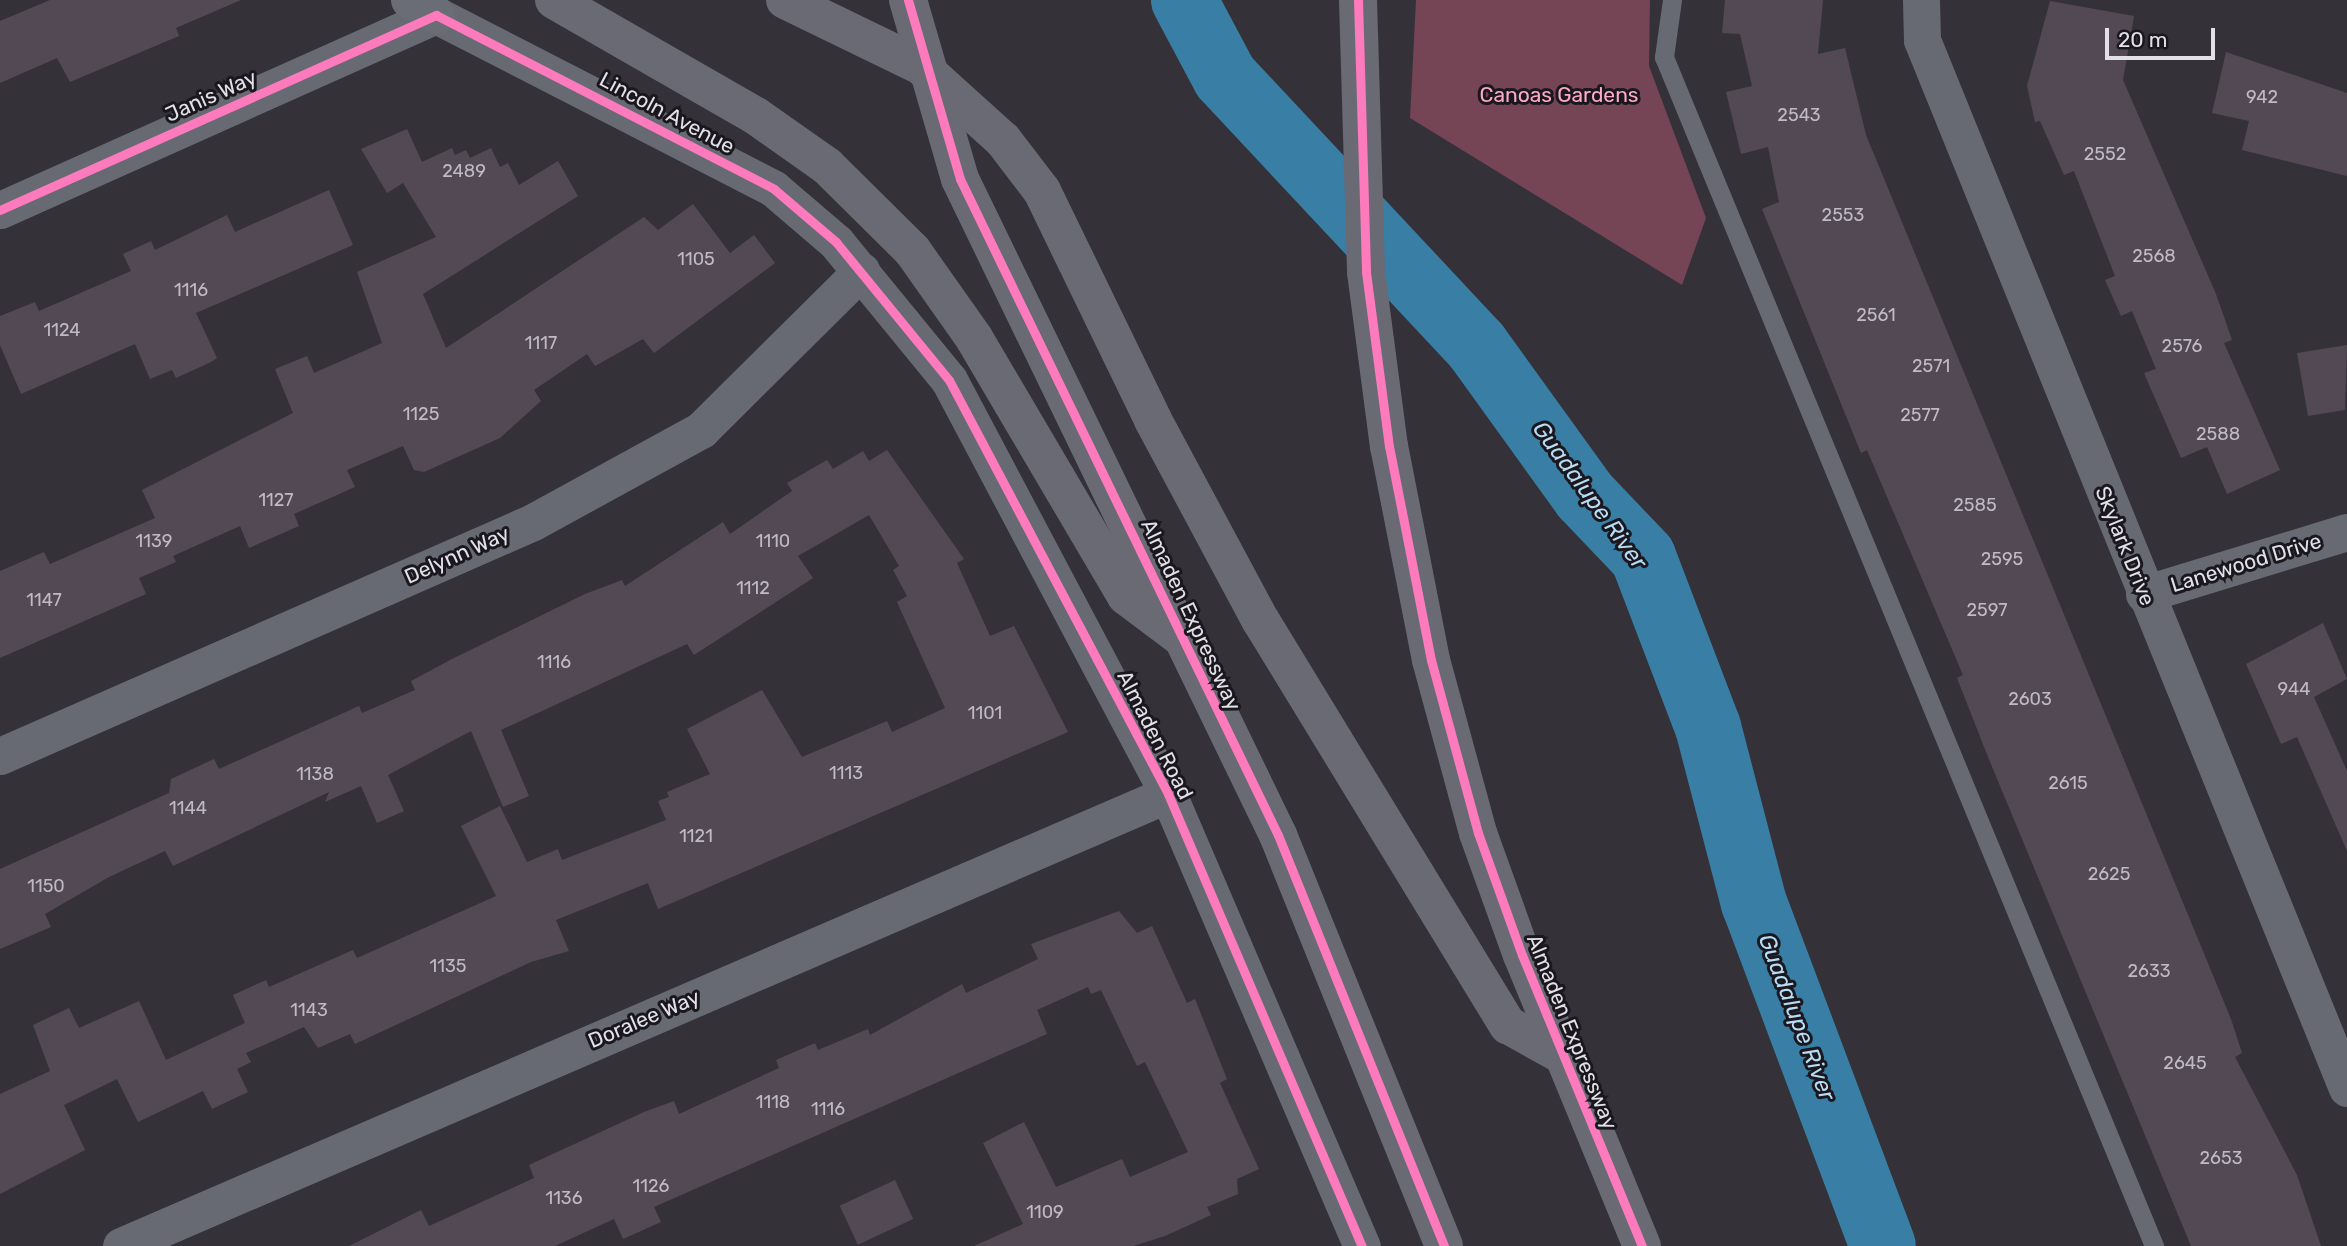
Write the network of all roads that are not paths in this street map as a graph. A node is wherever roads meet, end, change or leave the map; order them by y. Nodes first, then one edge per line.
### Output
1 (554, 0) edge
2 (785, 0) edge
3 (908, 0) edge
4 (1358, 0) edge
5 (1672, 0) edge
6 (1921, 0) edge
7 (423, 8) edge
8 (0, 210) edge
9 (861, 271) junction
10 (2347, 533) edge
11 (2144, 594) junction
12 (1178, 635) junction
13 (0, 756) edge
14 (1168, 794) junction
15 (1560, 1054) junction
16 (2347, 1088) edge
17 (121, 1246) edge
18 (1362, 1246) edge
19 (1444, 1246) edge
20 (1642, 1246) edge
21 (2154, 1246) edge

1 - 12 main road
2 - 15 main road, bridge
3 - 12 main road, Almaden Expressway
4 - 15 main road, Almaden Expressway
5 - 21 lane
6 - 11 street, Skylark Drive
7 - 8 street, Janis Way
7 - 9 street, Lincoln Avenue
9 - 13 street, Delynn Way
9 - 14 street, Almaden Road
10 - 11 street, Lanewood Drive
11 - 16 street, Skylark Drive
12 - 19 main road, Almaden Expressway
14 - 17 street, Doralee Way
14 - 18 street, Almaden Road
15 - 20 main road, Almaden Expressway

